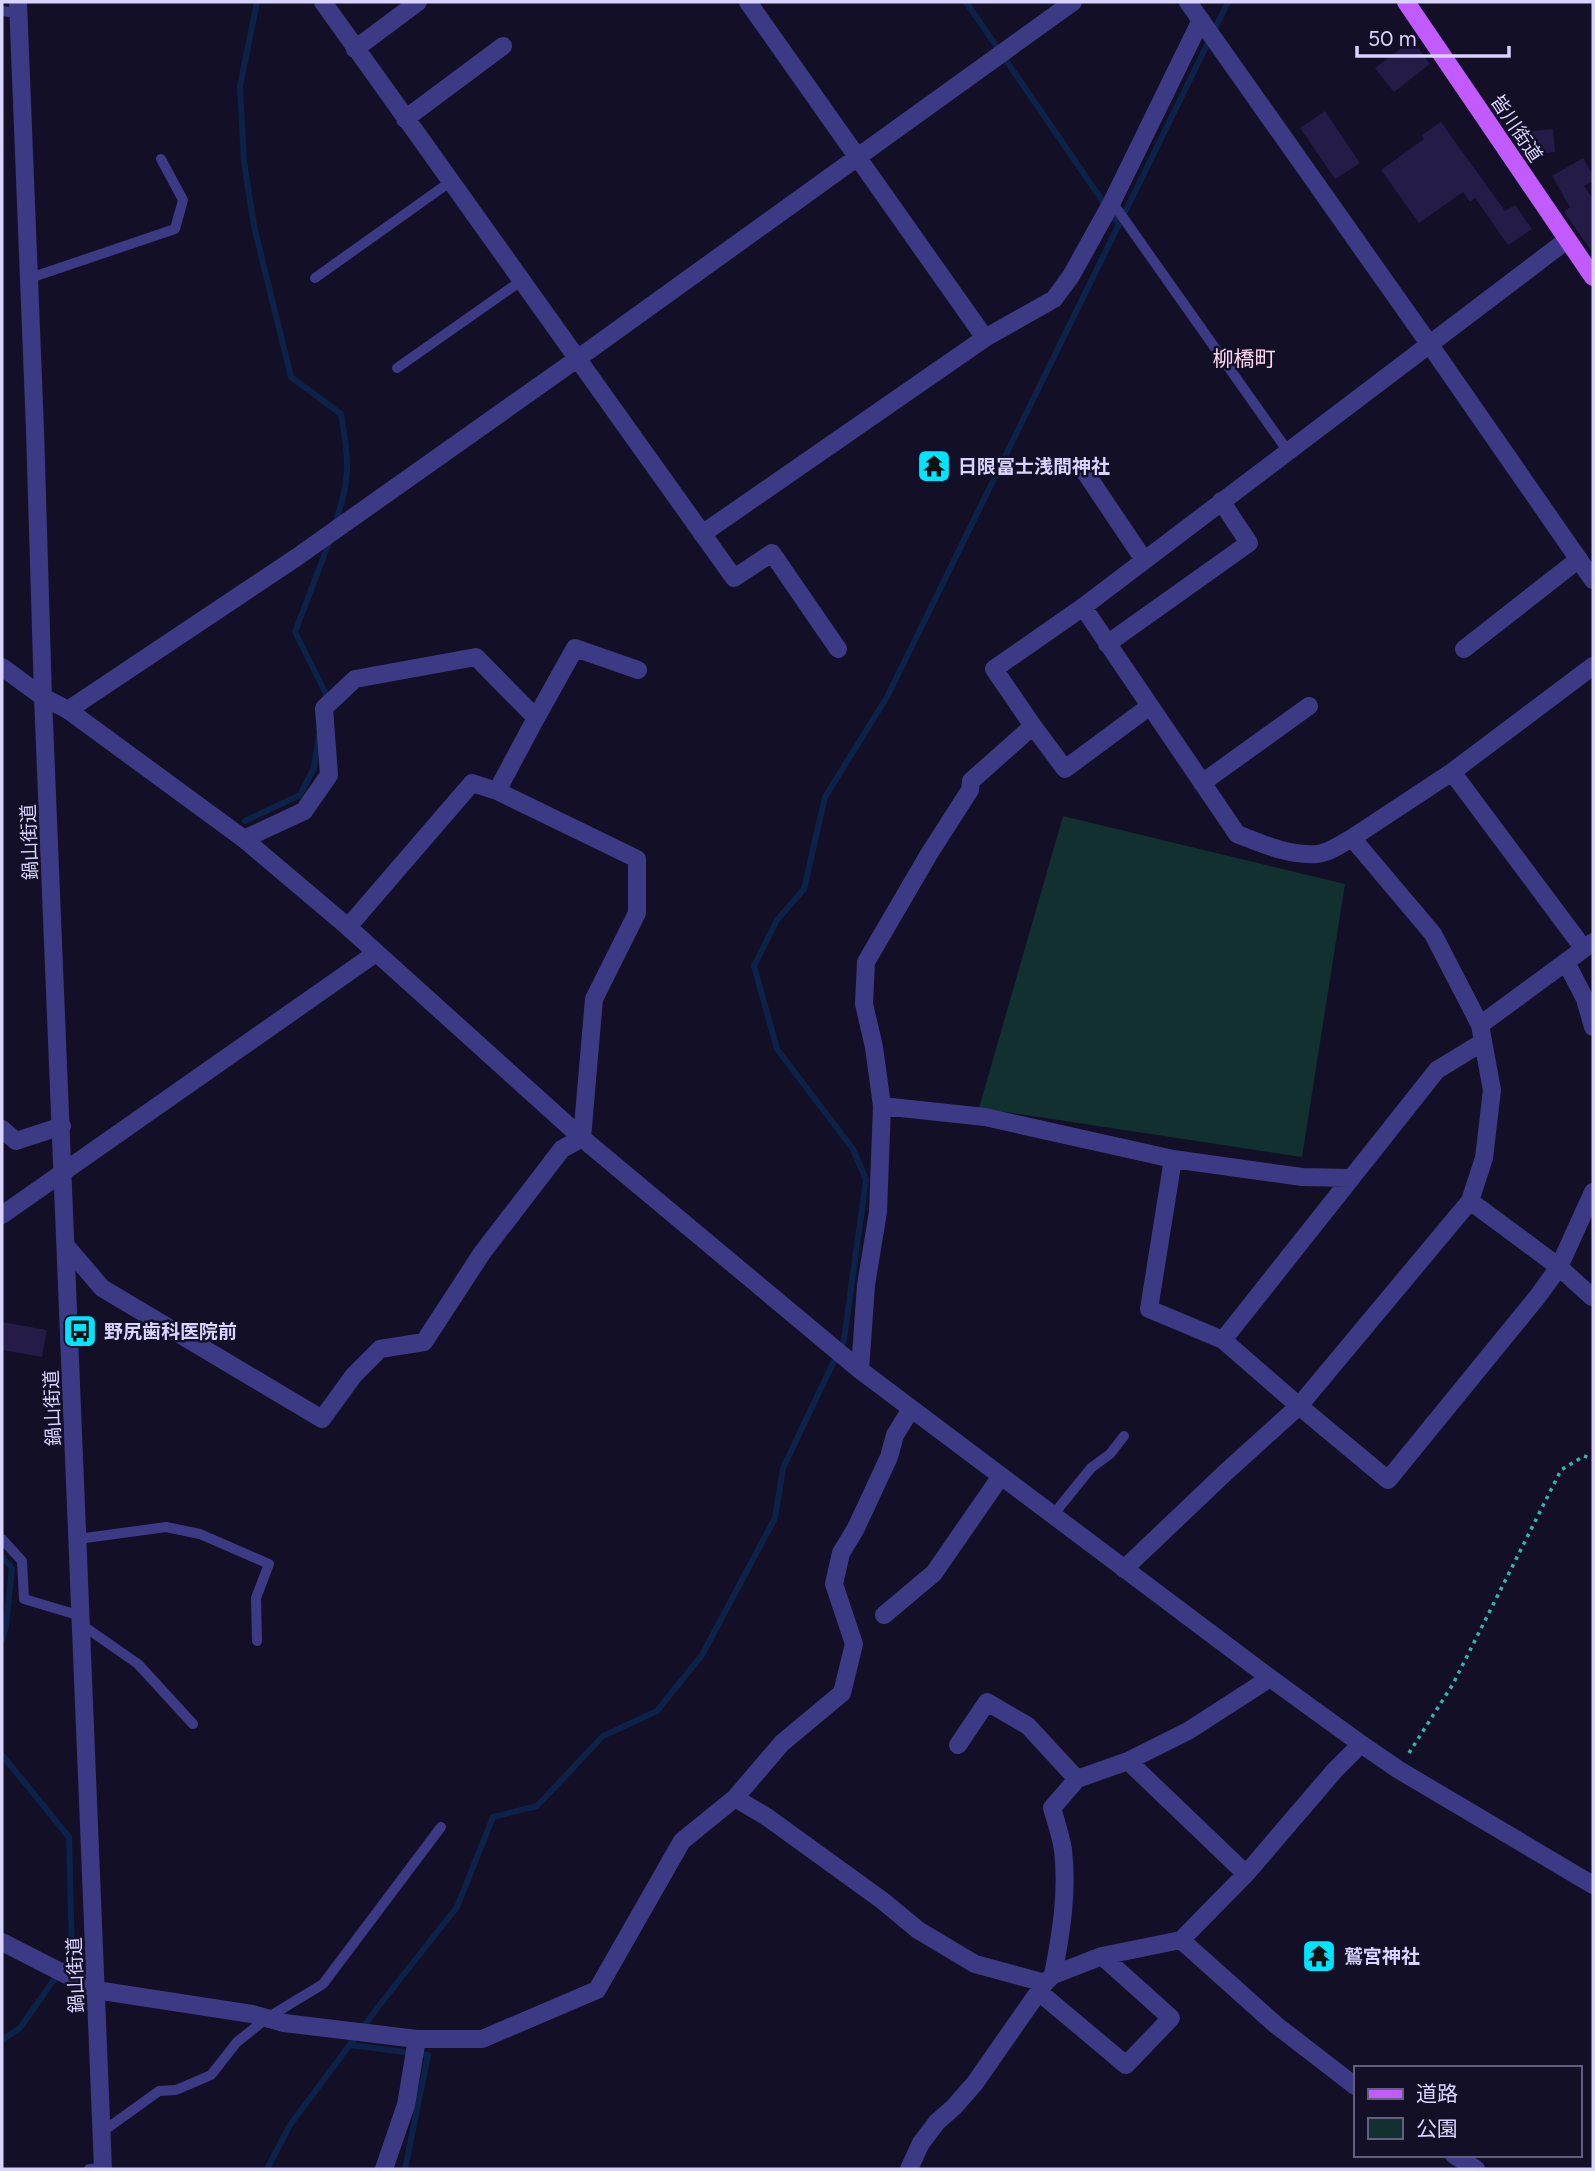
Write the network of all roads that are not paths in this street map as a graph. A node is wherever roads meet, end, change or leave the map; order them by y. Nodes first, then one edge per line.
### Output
1 (323, 2) edge
2 (418, 2) edge
3 (748, 2) edge
4 (1073, 2) edge
5 (1188, 2) edge
6 (1406, 2) edge
7 (13, 9) edge
8 (1203, 23) junction
9 (503, 46) dead end
10 (355, 49) junction
11 (405, 119) junction
12 (857, 157) junction
13 (161, 159) dead end
14 (450, 182) junction
15 (1112, 202) junction
16 (1567, 240) junction
17 (30, 278) junction
18 (315, 278) dead end
19 (1593, 278) edge
20 (521, 281) junction
21 (985, 338) junction
22 (1430, 345) junction
23 (577, 359) junction
24 (397, 368) dead end
25 (1287, 450) junction
26 (1085, 472) dead end
27 (1221, 501) junction
28 (702, 534) junction
29 (1579, 559) junction
30 (1144, 560) junction
31 (1593, 580) edge
32 (1083, 607) junction
33 (1107, 644) junction
34 (838, 649) dead end
35 (1464, 649) dead end
36 (1593, 666) edge
37 (2, 667) edge
38 (638, 670) dead end
39 (43, 696) junction
40 (1150, 706) junction
41 (1309, 706) dead end
42 (68, 710) junction
43 (536, 718) junction
44 (1033, 726) junction
45 (1452, 772) junction
46 (1202, 783) junction
47 (497, 791) junction
48 (1352, 838) junction
49 (244, 839) junction
50 (348, 927) junction
51 (1588, 946) edge
52 (376, 953) junction
53 (1566, 962) junction
54 (1593, 1027) edge
55 (1481, 1033) junction
56 (882, 1106) junction
57 (62, 1126) junction
58 (2, 1129) edge
59 (582, 1138) junction
60 (1173, 1159) junction
61 (64, 1171) junction
62 (1350, 1178) junction
63 (1593, 1192) edge
64 (1470, 1201) junction
65 (2, 1215) edge
66 (67, 1247) junction
67 (1559, 1267) junction
68 (1592, 1297) edge
69 (1223, 1340) junction
70 (860, 1370) junction
71 (1299, 1406) junction
72 (911, 1409) junction
73 (1124, 1436) dead end
74 (1001, 1476) junction
75 (1053, 1516) junction
76 (2, 1539) edge
77 (78, 1539) junction
78 (1124, 1569) junction
79 (884, 1615) dead end
80 (82, 1621) junction
81 (257, 1641) dead end
82 (1270, 1678) junction
83 (193, 1724) dead end
84 (1361, 1744) junction
85 (958, 1745) dead end
86 (1128, 1761) junction
87 (1077, 1779) junction
88 (735, 1798) junction
89 (441, 1827) dead end
90 (1245, 1874) junction
91 (1593, 1885) edge
92 (1181, 1940) junction
93 (2, 1942) edge
94 (1102, 1956) junction
95 (1046, 1983) junction
96 (96, 1990) junction
97 (267, 2018) junction
98 (417, 2039) junction
99 (1354, 2085) edge
100 (102, 2132) junction
101 (1457, 2157) edge
102 (99, 2169) edge
103 (384, 2169) edge
104 (909, 2169) edge
105 (1476, 2169) edge

1 - 10 street
2 - 10 street
3 - 12 street
4 - 12 street
5 - 8 street
6 - 16 main road, 皆川街道
7 - 17 street, 鍋山街道
8 - 15 street
8 - 22 street
9 - 11 street
10 - 11 street
11 - 14 street
12 - 21 street
12 - 23 street
13 - 17 lane
14 - 18 lane
14 - 20 street
15 - 21 street
15 - 25 lane
16 - 19 main road, 皆川街道
16 - 22 street
17 - 39 street, 鍋山街道
20 - 23 street
20 - 24 lane
21 - 28 street
22 - 25 street
22 - 29 street
23 - 28 street
23 - 42 street
25 - 27 street
26 - 30 street
27 - 30 street
27 - 33 street
28 - 34 street
29 - 31 street
29 - 35 street
30 - 32 street
32 - 33 street
32 - 44 street
33 - 40 street
36 - 45 street
37 - 39 street
38 - 43 street
39 - 42 street
39 - 57 street, 鍋山街道
40 - 44 street
40 - 46 street
41 - 46 street
42 - 49 street
43 - 47 street
43 - 49 street
44 - 56 street
45 - 48 street
45 - 51 street
46 - 48 street
47 - 50 street
47 - 59 street
48 - 55 street
49 - 50 street
50 - 52 street
51 - 53 street
52 - 59 street
52 - 61 street
53 - 54 street
53 - 55 street
55 - 62 street
55 - 64 street
56 - 60 street
56 - 70 street
57 - 58 street
57 - 61 street, 鍋山街道
59 - 66 street
59 - 70 street
60 - 62 street
60 - 69 street
61 - 65 street
61 - 66 street, 鍋山街道
62 - 69 street
63 - 67 street
64 - 67 street
64 - 71 street
66 - 77 street, 鍋山街道
67 - 68 street
67 - 71 street
69 - 71 street
70 - 72 street
71 - 78 street
72 - 74 street
72 - 88 street
73 - 75 lane
74 - 75 street
74 - 79 street
75 - 78 street
76 - 80 lane
77 - 80 street, 鍋山街道
77 - 81 lane
78 - 82 street
80 - 83 lane
80 - 96 street, 鍋山街道
82 - 84 street
82 - 86 street
84 - 90 street
84 - 91 street
85 - 87 street
86 - 87 street
86 - 90 street
87 - 95 street
88 - 95 street
88 - 98 street
89 - 97 lane
90 - 92 street
92 - 94 street
92 - 99 street
93 - 96 street
94 - 95 street
94 - 95 street
95 - 104 street
96 - 97 street
96 - 100 street, 鍋山街道
97 - 98 street
97 - 100 lane
98 - 103 street
100 - 102 street, 鍋山街道
101 - 105 street

